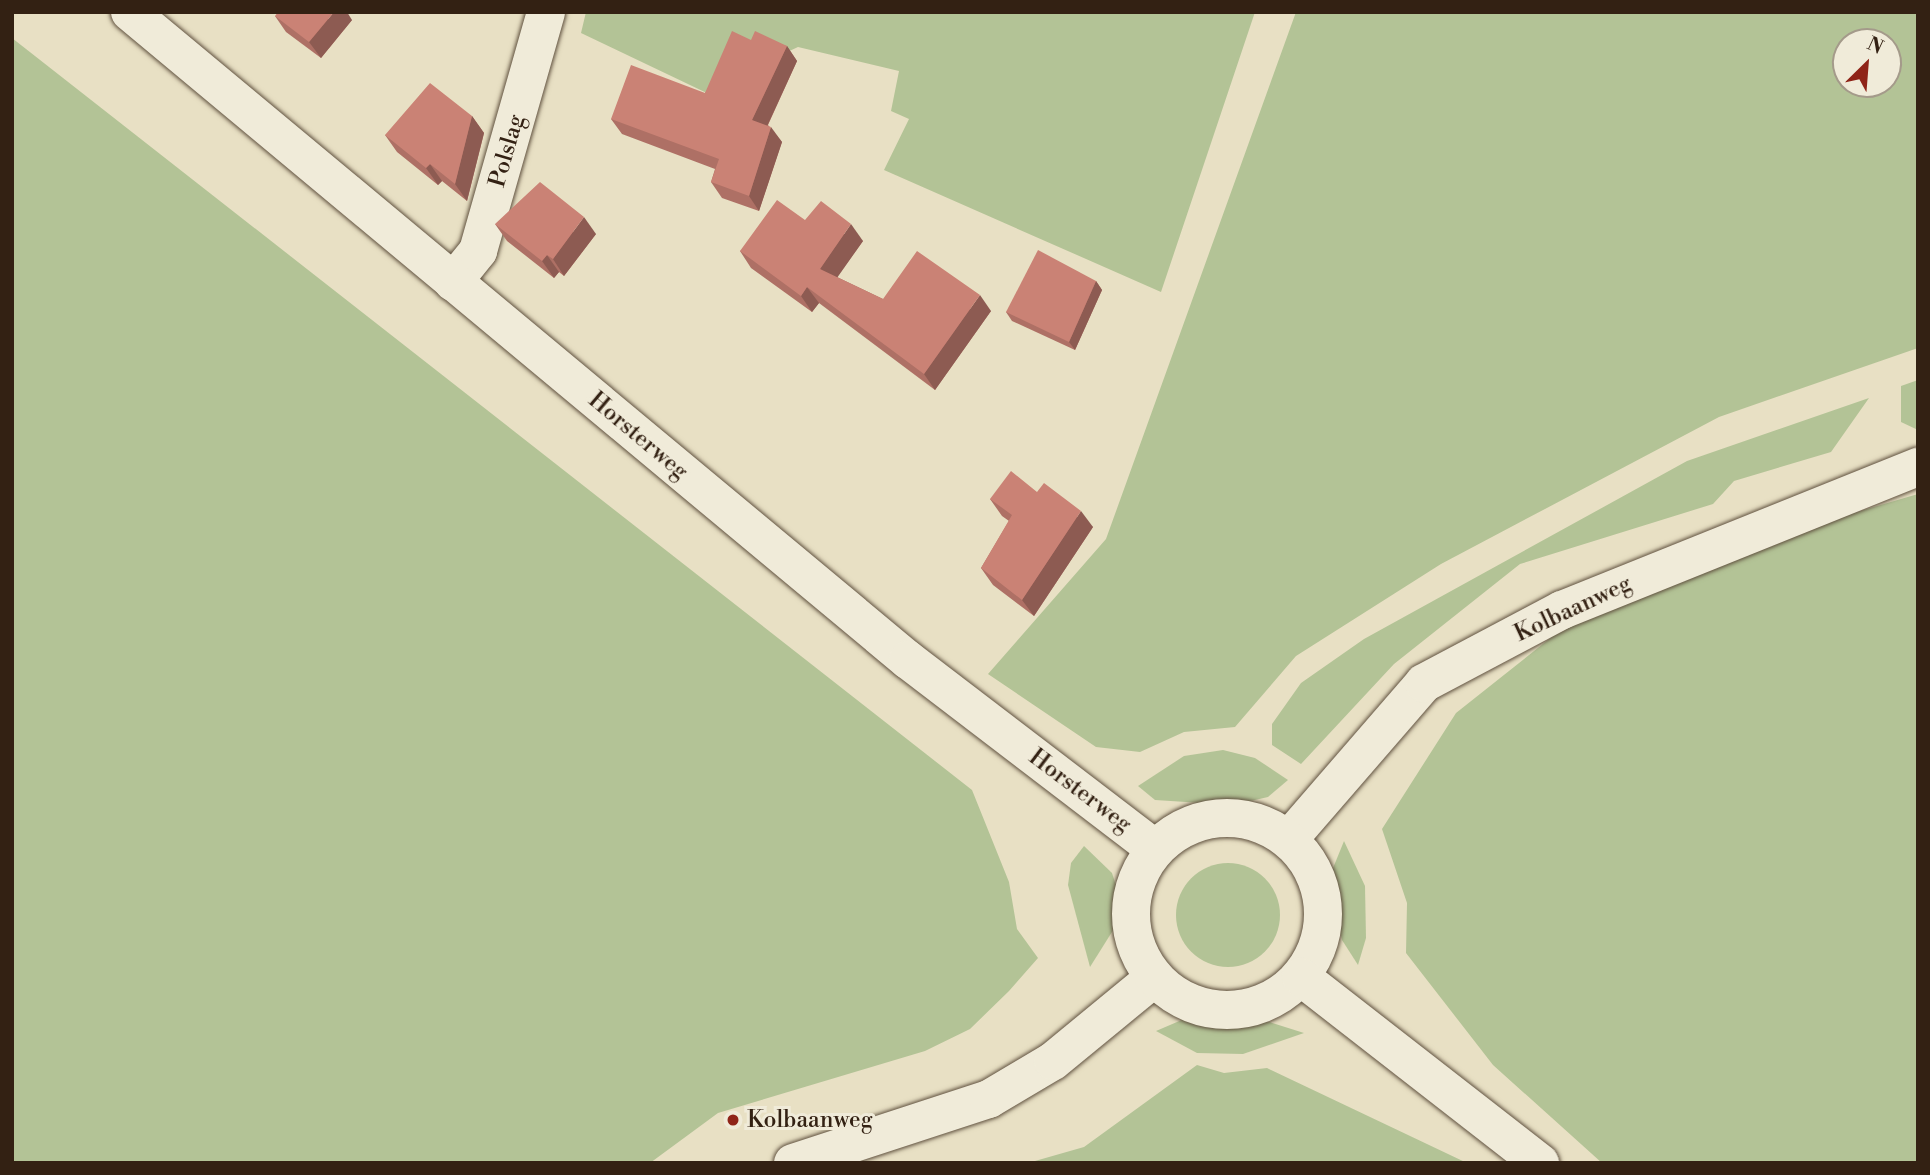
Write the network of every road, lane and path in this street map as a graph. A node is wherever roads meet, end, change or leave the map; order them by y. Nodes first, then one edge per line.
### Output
1 (130, 12) edge
2 (546, 12) edge
3 (453, 282) junction
4 (1918, 467) edge
5 (1289, 839) junction
6 (1156, 849) junction
7 (1301, 977) junction
8 (1154, 978) junction
9 (793, 1163) edge
10 (1540, 1163) edge

1 - 3 main road, Horsterweg
2 - 3 main road, Polslag
3 - 6 main road, Horsterweg
4 - 5 main road, Kolbaanweg
5 - 6 main road
5 - 7 main road
6 - 8 main road
7 - 8 main road
7 - 10 main road
8 - 9 main road

